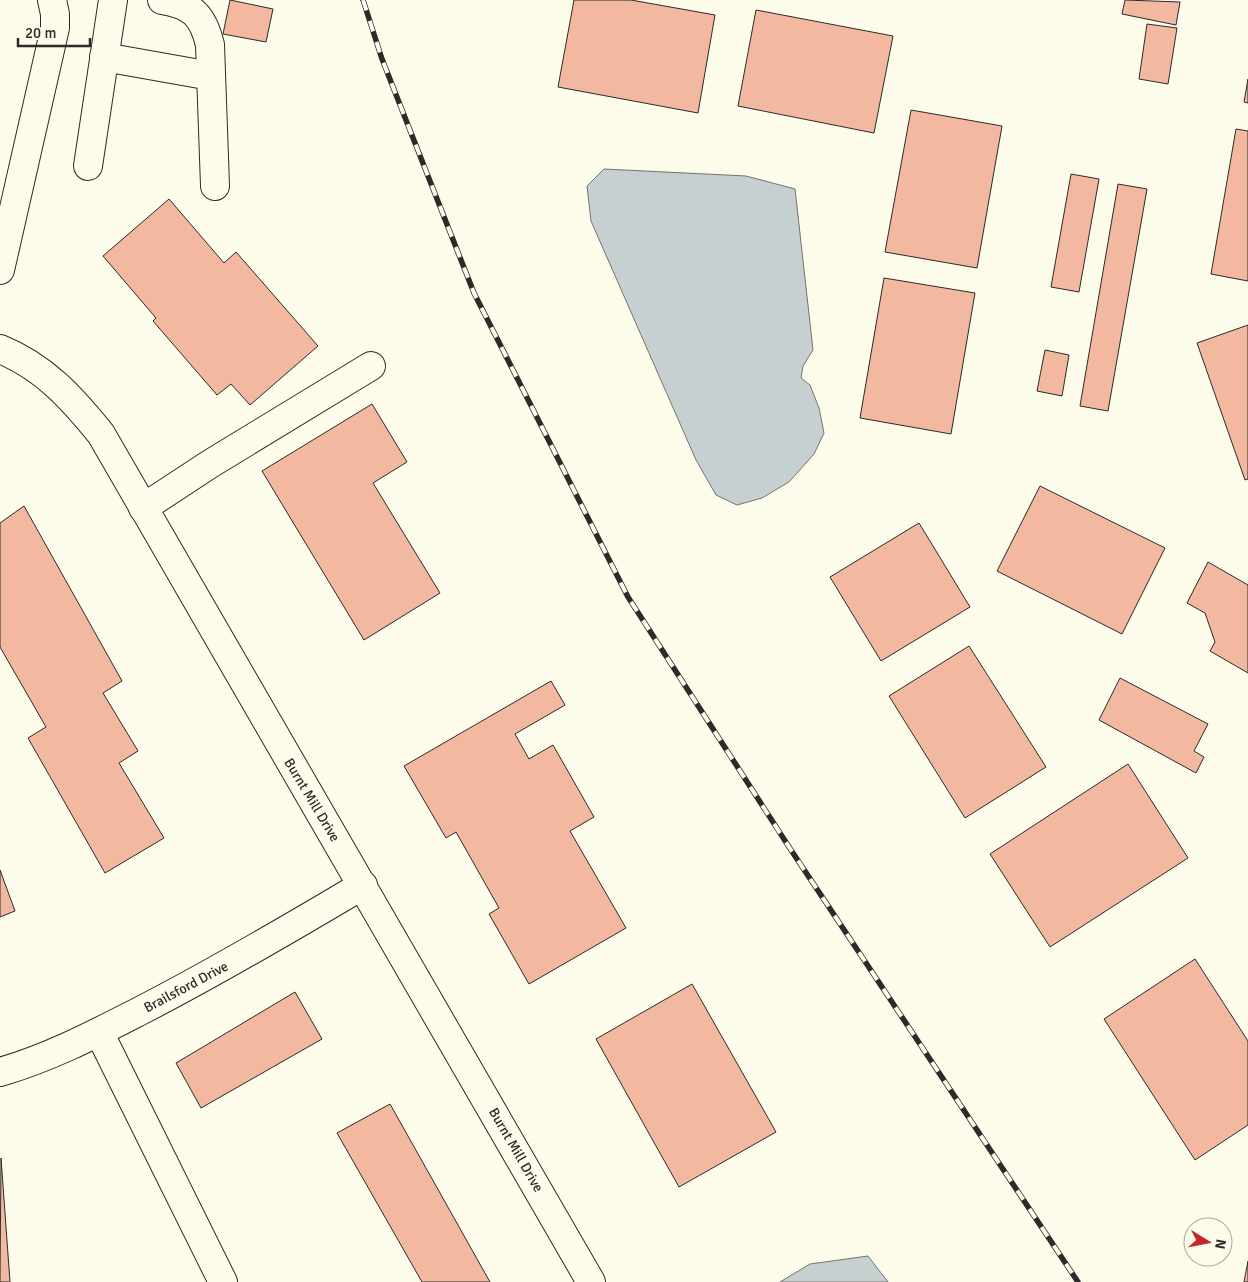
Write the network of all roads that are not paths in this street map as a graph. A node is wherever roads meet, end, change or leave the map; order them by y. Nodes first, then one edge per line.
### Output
1 (52, 0) edge
2 (112, 0) edge
3 (162, 0) edge
4 (104, 56) junction
5 (211, 76) junction
6 (88, 166) dead end
7 (215, 186) dead end
8 (0, 270) edge
9 (0, 349) edge
10 (371, 366) dead end
11 (143, 508) junction
12 (362, 885) junction
13 (99, 1032) junction
14 (0, 1072) edge
15 (223, 1282) edge
16 (591, 1282) edge

1 - 8 street
2 - 4 street
3 - 5 street
4 - 5 street
4 - 6 street
5 - 7 street
9 - 11 street, Burnt Mill Drive
10 - 11 street
11 - 12 street, Burnt Mill Drive
12 - 13 street, Brailsford Drive
12 - 16 street, Burnt Mill Drive
13 - 14 street, Brailsford Drive
13 - 15 street

